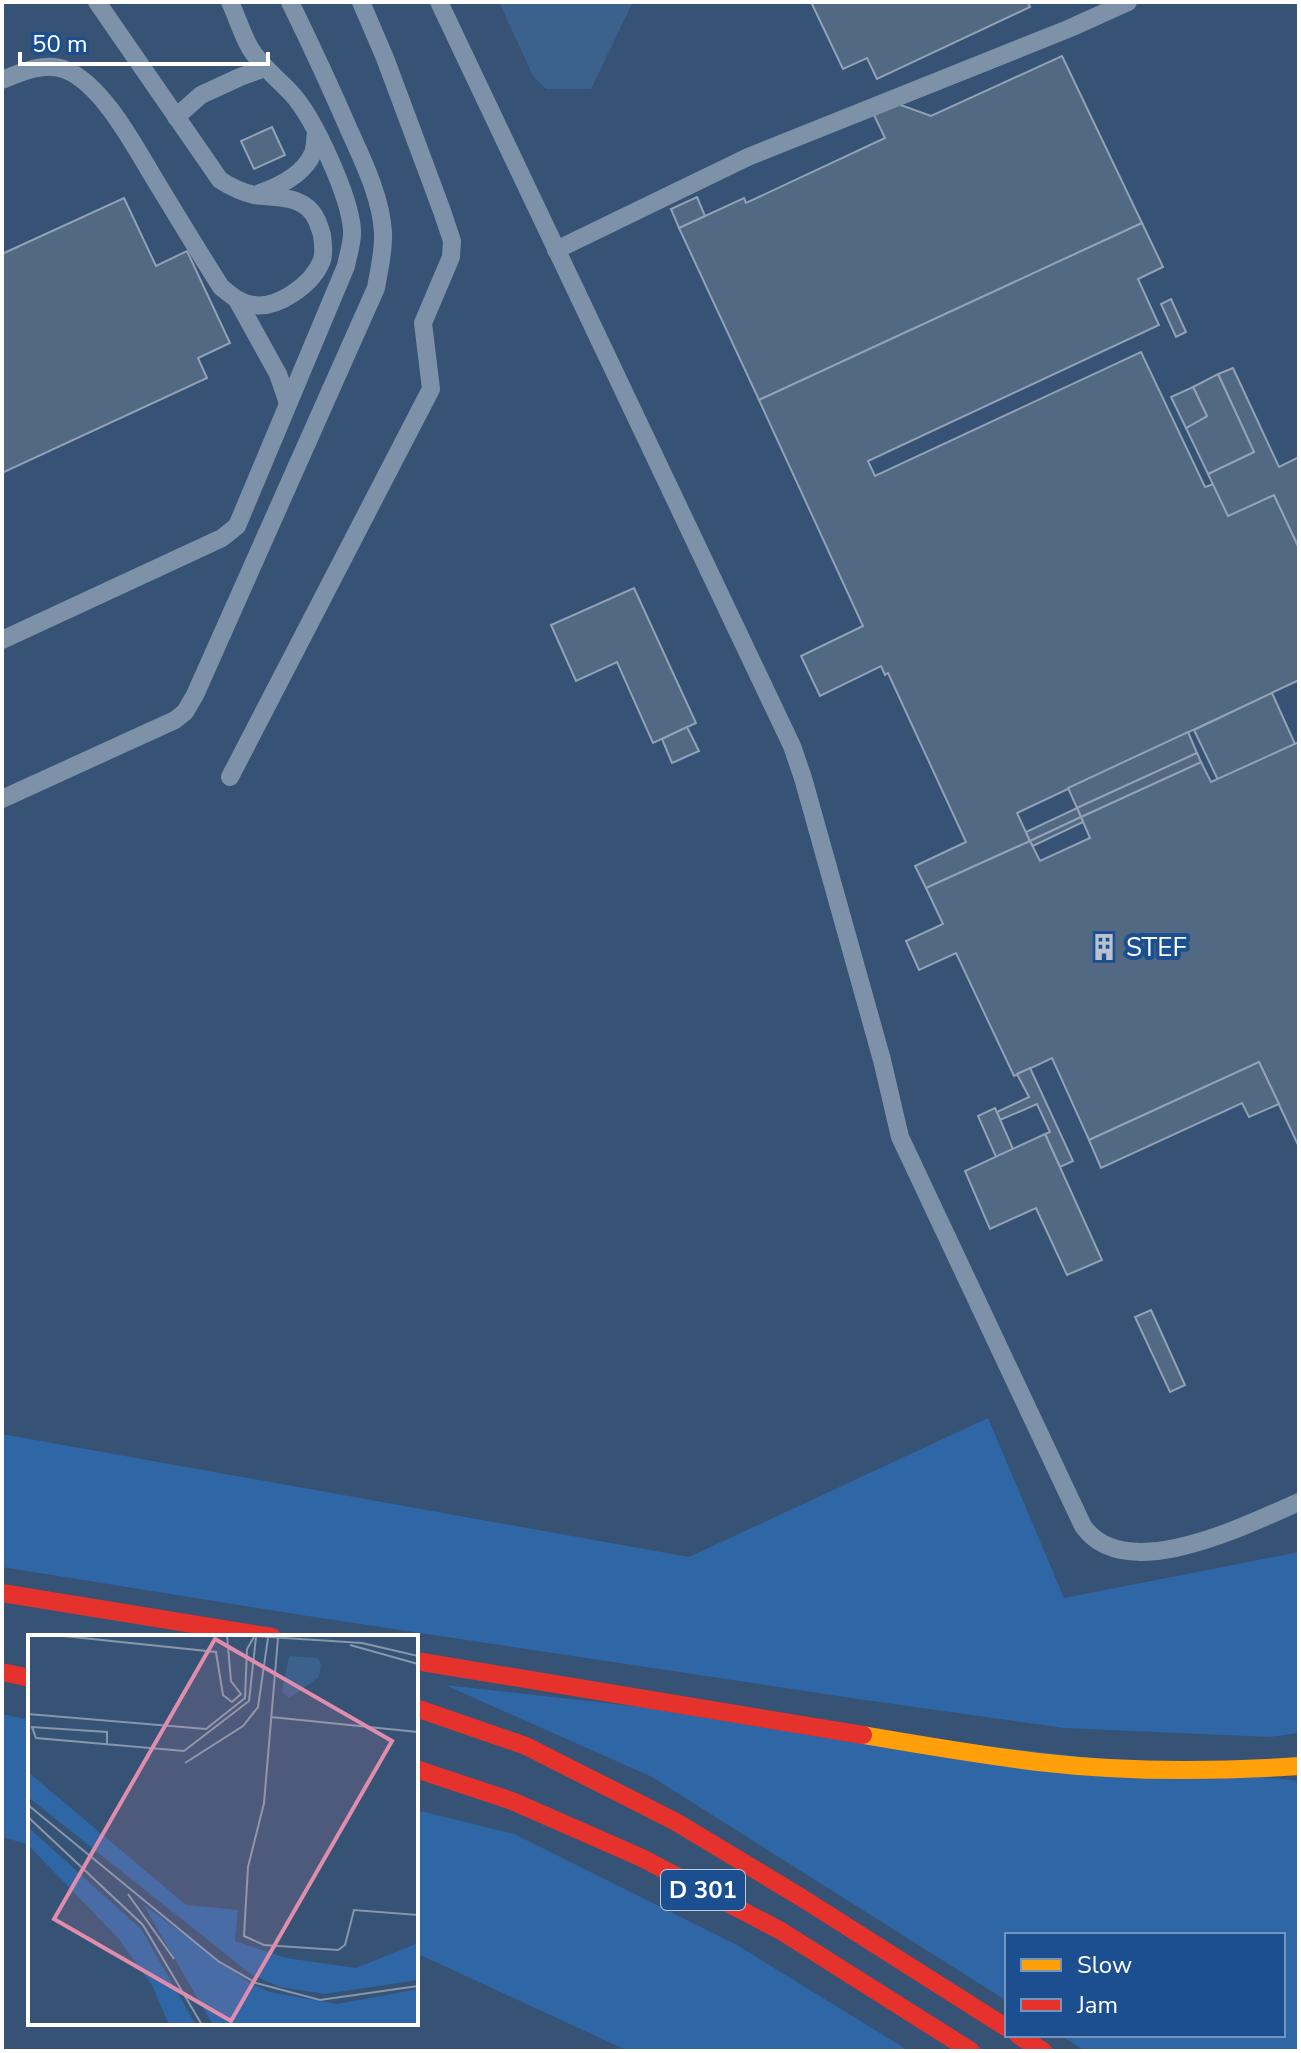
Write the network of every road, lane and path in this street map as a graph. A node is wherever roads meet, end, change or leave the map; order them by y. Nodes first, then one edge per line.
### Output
1 (97, 2) edge
2 (230, 2) edge
3 (290, 2) edge
4 (361, 2) edge
5 (439, 2) edge
6 (1128, 2) edge
7 (265, 68) junction
8 (2, 80) edge
9 (176, 117) junction
10 (316, 133) junction
11 (254, 195) junction
12 (556, 250) junction
13 (237, 300) junction
14 (288, 403) junction
15 (2, 640) edge
16 (230, 777) dead end
17 (2, 799) edge
18 (1299, 1502) edge
19 (2, 1593) edge
20 (260, 1635) edge
21 (418, 1661) edge
22 (2, 1672) edge
23 (28, 1678) edge
24 (418, 1709) edge
25 (1299, 1766) edge
26 (418, 1770) edge
27 (1005, 2027) edge
28 (1021, 2037) edge
29 (971, 2051) edge
30 (1043, 2051) edge

1 - 9 lane
2 - 7 lane
3 - 17 lane
4 - 16 lane
5 - 12 lane
6 - 12 lane
7 - 9 lane
7 - 10 lane
8 - 13 lane
9 - 11 lane
10 - 11 lane
10 - 14 lane
11 - 13 lane
12 - 18 lane
13 - 14 lane
14 - 15 lane
19 - 20 highway
21 - 25 highway
22 - 23 highway
24 - 27 highway
26 - 29 highway, D 301
28 - 30 highway

